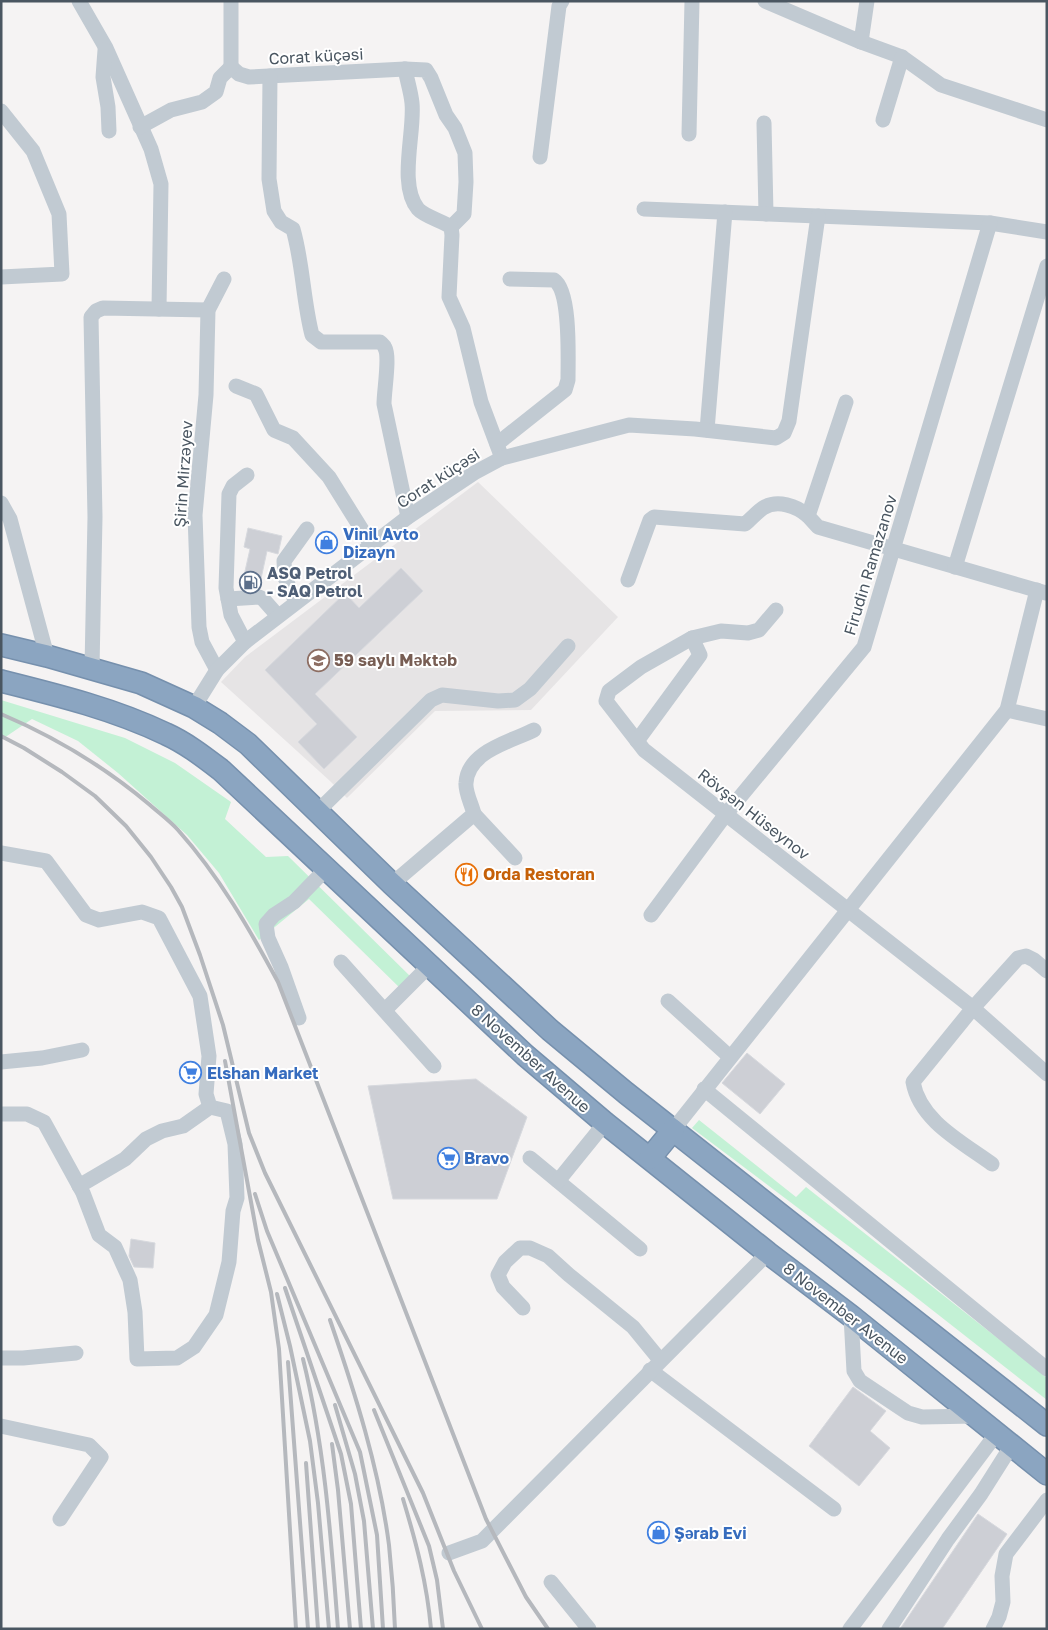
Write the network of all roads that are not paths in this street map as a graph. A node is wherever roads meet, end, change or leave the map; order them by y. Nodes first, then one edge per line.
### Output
1 (79, 1) edge
2 (231, 1) edge
3 (562, 1) edge
4 (692, 1) edge
5 (765, 1) edge
6 (867, 1) edge
7 (861, 42) junction
8 (106, 48) junction
9 (902, 57) junction
10 (231, 67) junction
11 (405, 69) junction
12 (270, 76) junction
13 (1, 111) edge
14 (882, 120) dead end
15 (1047, 120) edge
16 (764, 123) dead end
17 (140, 127) junction
18 (109, 131) dead end
19 (689, 134) dead end
20 (540, 157) dead end
21 (644, 209) dead end
22 (725, 212) junction
23 (766, 214) junction
24 (818, 216) junction
25 (990, 223) junction
26 (451, 227) junction
27 (1047, 232) edge
28 (1047, 266) edge
29 (1, 277) edge
30 (510, 278) dead end
31 (224, 279) dead end
32 (159, 309) junction
33 (208, 310) junction
34 (236, 386) dead end
35 (846, 402) dead end
36 (707, 430) junction
37 (500, 451) junction
38 (247, 475) dead end
39 (1, 504) edge
40 (808, 516) junction
41 (408, 517) junction
42 (307, 529) dead end
43 (372, 546) junction
44 (893, 549) junction
45 (955, 567) junction
46 (628, 580) dead end
47 (1042, 591) edge
48 (228, 598) junction
49 (296, 602) junction
50 (776, 610) dead end
51 (278, 616) junction
52 (692, 638) junction
53 (245, 642) junction
54 (1, 645) edge
55 (568, 646) dead end
56 (47, 656) junction
57 (92, 668) junction
58 (217, 670) junction
59 (1, 681) edge
60 (194, 707) junction
61 (1006, 710) junction
62 (1047, 719) edge
63 (534, 730) dead end
64 (637, 741) junction
65 (317, 812) junction
66 (474, 814) junction
67 (726, 814) junction
68 (1, 853) edge
69 (515, 858) dead end
70 (327, 868) junction
71 (392, 884) junction
72 (848, 909) junction
73 (651, 915) dead end
74 (341, 962) dead end
75 (430, 965) junction
76 (1047, 971) edge
77 (668, 1001) dead end
78 (973, 1008) junction
79 (384, 1010) junction
80 (299, 1018) dead end
81 (82, 1050) dead end
82 (730, 1056) junction
83 (1, 1062) edge
84 (434, 1066) dead end
85 (1047, 1074) edge
86 (704, 1089) junction
87 (210, 1107) junction
88 (1, 1114) edge
89 (605, 1123) junction
90 (672, 1130) junction
91 (530, 1158) dead end
92 (650, 1158) junction
93 (992, 1164) dead end
94 (558, 1181) junction
95 (79, 1186) junction
96 (640, 1249) dead end
97 (768, 1253) junction
98 (523, 1308) dead end
99 (851, 1316) junction
100 (76, 1353) dead end
101 (1, 1358) edge
102 (655, 1365) junction
103 (1047, 1369) edge
104 (976, 1416) junction
105 (1047, 1425) edge
106 (1, 1426) edge
107 (1004, 1439) junction
108 (1047, 1474) edge
109 (1047, 1500) edge
110 (834, 1509) dead end
111 (60, 1519) dead end
112 (449, 1553) dead end
113 (551, 1582) dead end
114 (589, 1629) edge
115 (850, 1629) edge
116 (889, 1629) edge
117 (993, 1629) edge

1 - 8 street
2 - 10 street
3 - 20 street
4 - 19 street
5 - 7 street
6 - 7 street
7 - 9 street
8 - 17 street
8 - 18 street
9 - 14 street
9 - 15 street
10 - 12 street, Corat küçəsi
10 - 17 street
11 - 12 street, Corat küçəsi
11 - 26 street
11 - 26 street, Corat küçəsi
12 - 41 street
13 - 29 street
16 - 23 street
17 - 32 street
21 - 22 street
22 - 23 street
22 - 36 street
23 - 24 street
24 - 25 street
24 - 36 street, Corat küçəsi
25 - 27 street
25 - 44 street, Firudin Ramazanov
26 - 37 street, Corat küçəsi
28 - 45 street
30 - 37 street
31 - 33 street, Şirin Mirzəyev
32 - 33 street
32 - 57 street
33 - 58 street, Şirin Mirzəyev
34 - 43 street
35 - 40 street
36 - 37 street, Corat küçəsi
37 - 41 street, Corat küçəsi
38 - 48 street
39 - 56 street
40 - 44 street
40 - 46 street
41 - 43 street, Corat küçəsi
42 - 49 street
43 - 49 street, Corat küçəsi
44 - 45 street
44 - 67 street, Firudin Ramazanov
45 - 47 street
47 - 61 street
48 - 51 street
48 - 53 street
49 - 51 street, Corat küçəsi
50 - 52 street, Rövşən Hüseynov
51 - 53 street, Corat küçəsi
52 - 64 street
52 - 64 street, Rövşən Hüseynov
53 - 58 street, Corat küçəsi
54 - 56 highway, 8 November Avenue
55 - 65 street
56 - 57 highway, 8 November Avenue
57 - 60 highway, 8 November Avenue
58 - 60 street, Corat küçəsi
59 - 70 highway, 8 November Avenue
60 - 65 highway, 8 November Avenue
61 - 62 street
61 - 72 street
63 - 66 street
64 - 67 street, Rövşən Hüseynov
65 - 71 highway, 8 November Avenue
66 - 69 street
66 - 71 street
67 - 72 street, Rövşən Hüseynov
67 - 73 street, Firudin Ramazanov
68 - 87 street
70 - 75 highway, 8 November Avenue
70 - 80 street
71 - 90 highway, 8 November Avenue
72 - 78 street, Rövşən Hüseynov
72 - 82 street
74 - 79 street
75 - 79 street
75 - 89 highway, 8 November Avenue
76 - 78 street
77 - 82 street
78 - 85 street, Rövşən Hüseynov
78 - 93 street
79 - 84 street
81 - 83 street
82 - 86 street
86 - 90 street
86 - 103 street
87 - 95 street
87 - 95 street
88 - 95 street
89 - 92 highway, 8 November Avenue
89 - 94 street
90 - 92 highway
90 - 105 highway, 8 November Avenue
91 - 94 street
92 - 97 highway, 8 November Avenue
94 - 96 street
97 - 99 highway, 8 November Avenue
97 - 102 street
98 - 102 street
99 - 104 highway, 8 November Avenue
99 - 104 street
100 - 101 street
102 - 110 street
102 - 112 street
104 - 107 highway, 8 November Avenue
106 - 111 street
107 - 108 highway, 8 November Avenue
107 - 115 street
107 - 116 street
109 - 117 street
113 - 114 street

